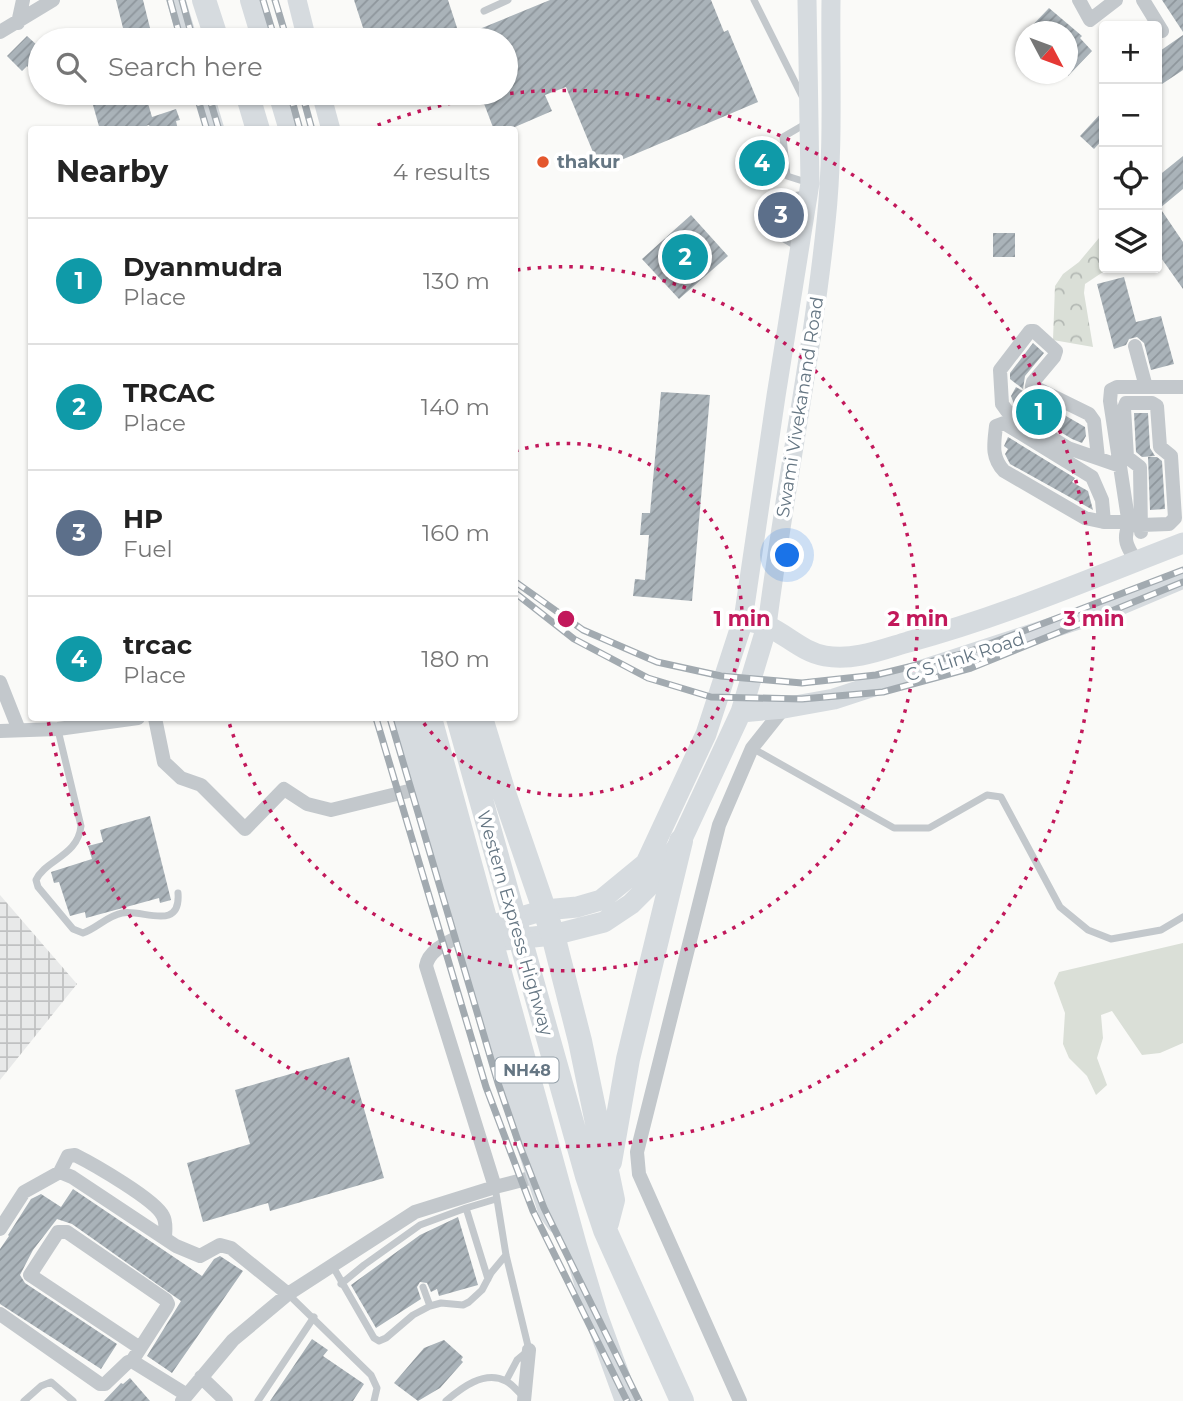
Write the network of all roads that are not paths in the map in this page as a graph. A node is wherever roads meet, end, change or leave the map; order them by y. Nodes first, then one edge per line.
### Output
1 (23, 0) edge
2 (39, 0) edge
3 (53, 0) edge
4 (176, 0) edge
5 (297, 0) edge
6 (508, 0) edge
7 (754, 0) edge
8 (807, 0) edge
9 (831, 0) edge
10 (1079, 0) edge
11 (1116, 0) edge
12 (1143, 0) edge
13 (216, 1) edge
14 (254, 3) edge
15 (484, 11) dead end
16 (1156, 21) edge
17 (18, 23) junction
18 (184, 28) edge
19 (217, 28) edge
20 (226, 28) edge
21 (261, 28) edge
22 (304, 28) edge
23 (0, 32) edge
24 (208, 105) edge
25 (237, 105) edge
26 (251, 105) edge
27 (284, 105) edge
28 (324, 105) edge
29 (830, 105) junction
30 (808, 115) junction
31 (214, 126) edge
32 (243, 126) edge
33 (257, 126) edge
34 (290, 126) edge
35 (330, 126) edge
36 (809, 189) junction
37 (800, 248) junction
38 (1135, 346) dead end
39 (1146, 387) junction
40 (1181, 387) edge
41 (1098, 458) junction
42 (1120, 466) junction
43 (1104, 522) junction
44 (1135, 526) junction
45 (1183, 543) edge
46 (1146, 558) junction
47 (1183, 578) edge
48 (743, 620) junction
49 (767, 626) junction
50 (847, 657) junction
51 (0, 682) edge
52 (848, 695) junction
53 (783, 708) junction
54 (741, 712) junction
55 (116, 721) edge
56 (156, 721) edge
57 (406, 721) edge
58 (431, 721) edge
59 (459, 721) edge
60 (482, 721) edge
61 (58, 729) junction
62 (19, 730) junction
63 (0, 731) edge
64 (751, 748) junction
65 (425, 788) junction
66 (681, 841) junction
67 (178, 893) dead end
68 (545, 910) junction
69 (1183, 917) edge
70 (553, 934) junction
71 (468, 938) junction
72 (60, 1172) junction
73 (538, 1176) junction
74 (607, 1177) junction
75 (495, 1193) junction
76 (466, 1208) junction
77 (0, 1229) edge
78 (605, 1230) junction
79 (165, 1238) junction
80 (374, 1239) junction
81 (575, 1246) junction
82 (380, 1253) junction
83 (506, 1255) junction
84 (332, 1265) junction
85 (488, 1279) junction
86 (341, 1284) junction
87 (423, 1287) dead end
88 (288, 1294) junction
89 (430, 1306) junction
90 (0, 1314) edge
91 (314, 1317) junction
92 (529, 1350) junction
93 (136, 1355) junction
94 (201, 1377) junction
95 (506, 1381) junction
96 (184, 1398) edge
97 (524, 1400) edge
98 (24, 1401) edge
99 (73, 1401) edge
100 (226, 1401) edge
101 (258, 1401) edge
102 (374, 1401) edge
103 (446, 1401) edge
104 (627, 1401) edge
105 (682, 1401) edge
106 (740, 1401) edge

1 - 2 street
1 - 17 street
3 - 17 street
4 - 18 main road
5 - 22 main road
6 - 15 lane
7 - 30 lane
8 - 30 main road, Swami Vivekanand Road
9 - 29 main road, Swami Vivekanand Road
10 - 11 street
12 - 16 street
13 - 19 highway
13 - 20 highway
14 - 21 highway
17 - 23 street
24 - 31 main road
25 - 32 highway
26 - 33 highway
27 - 34 highway
28 - 35 main road
29 - 30 street
29 - 49 main road, Swami Vivekanand Road
30 - 36 main road, Swami Vivekanand Road
36 - 37 main road, Swami Vivekanand Road
36 - 37 lane
37 - 48 main road, Swami Vivekanand Road
38 - 39 street
39 - 40 street
39 - 42 street
41 - 41 street
41 - 42 street
42 - 44 street
43 - 43 street
43 - 44 street
44 - 44 street
44 - 46 street
44 - 46 street
45 - 46 main road, C S Link Road
46 - 50 main road, C S Link Road
47 - 52 main road, C S Link Road
48 - 49 main road, C S Link Road
48 - 68 main road, Swami Vivekanand Road
49 - 50 main road, C S Link Road
49 - 54 main road, Swami Vivekanand Road
50 - 52 main road
51 - 62 street
52 - 53 main road, C S Link Road
53 - 54 main road, C S Link Road
53 - 64 street
54 - 66 main road, Swami Vivekanand Road
55 - 61 street
56 - 65 street
57 - 65 highway
58 - 81 highway, Western Express Highway / NH48
59 - 78 highway, Western Express Highway / NH48
60 - 68 highway
61 - 62 street
61 - 67 lane
62 - 63 street
64 - 69 lane
64 - 106 street
65 - 71 highway
66 - 70 main road, Swami Vivekanand Road
66 - 74 highway
68 - 70 highway
68 - 71 main road, Swami Vivekanand Road
70 - 71 main road, Swami Vivekanand Road
70 - 74 highway
71 - 73 highway
71 - 75 street
72 - 77 street
72 - 79 street
72 - 79 street
73 - 75 street
73 - 81 highway
74 - 78 highway
75 - 76 lane
75 - 80 street
75 - 83 lane
76 - 82 lane
76 - 85 lane
78 - 105 highway, Western Express Highway / NH48
79 - 88 street
80 - 82 lane
80 - 84 street
81 - 104 highway, Western Express Highway / NH48
82 - 86 lane
83 - 85 lane
83 - 92 lane
84 - 86 lane
84 - 88 street
85 - 89 lane
86 - 89 lane
87 - 89 lane
88 - 91 lane
88 - 94 street
90 - 93 street
91 - 101 lane
91 - 102 lane
92 - 95 lane
92 - 97 street
93 - 93 street
93 - 96 street
94 - 96 street
94 - 100 street
95 - 97 lane
95 - 103 lane
98 - 99 lane

